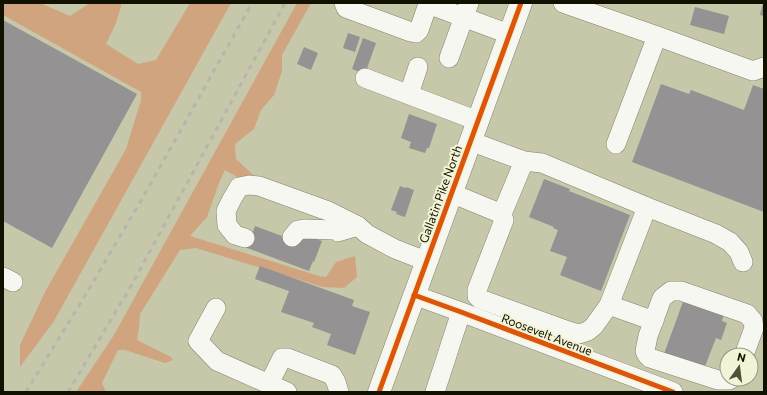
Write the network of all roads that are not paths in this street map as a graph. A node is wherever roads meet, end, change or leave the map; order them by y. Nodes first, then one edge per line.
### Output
1 (344, 3) edge
2 (428, 3) edge
3 (521, 3) edge
4 (563, 3) edge
5 (466, 10) edge
6 (509, 34) junction
7 (657, 36) junction
8 (448, 58) dead end
9 (418, 67) dead end
10 (764, 67) edge
11 (365, 78) dead end
12 (408, 94) junction
13 (478, 120) junction
14 (470, 142) junction
15 (616, 144) dead end
16 (524, 161) junction
17 (451, 193) junction
18 (647, 207) junction
19 (502, 214) junction
20 (358, 226) junction
21 (292, 237) dead end
22 (245, 238) dead end
23 (426, 262) junction
24 (743, 262) dead end
25 (414, 295) junction
26 (609, 305) junction
27 (216, 308) dead end
28 (461, 312) junction
29 (654, 321) junction
30 (747, 347) edge
31 (719, 380) edge
32 (269, 384) junction
33 (286, 392) edge
34 (339, 392) edge
35 (379, 392) edge
36 (436, 392) edge
37 (673, 392) edge

1 - 2 street
2 - 5 street
3 - 6 main road, Gallatin Pike North
4 - 7 street
5 - 6 street
5 - 8 street
6 - 13 main road, Gallatin Pike North
7 - 10 street
7 - 15 street
9 - 12 street
11 - 12 street
12 - 13 street
13 - 14 main road, Gallatin Pike North
14 - 16 street
14 - 17 main road, Gallatin Pike North
16 - 18 street
16 - 19 street
17 - 19 street
17 - 23 main road, Gallatin Pike North
18 - 24 street
18 - 26 street
19 - 26 street
20 - 21 street
20 - 22 street
20 - 23 street
23 - 25 main road, Gallatin Pike North
25 - 28 street, Roosevelt Avenue
25 - 35 main road, Gallatin Pike North
26 - 29 street
27 - 32 street
28 - 36 street
28 - 37 street, Roosevelt Avenue
29 - 30 street
29 - 31 street
32 - 33 street
32 - 34 street

